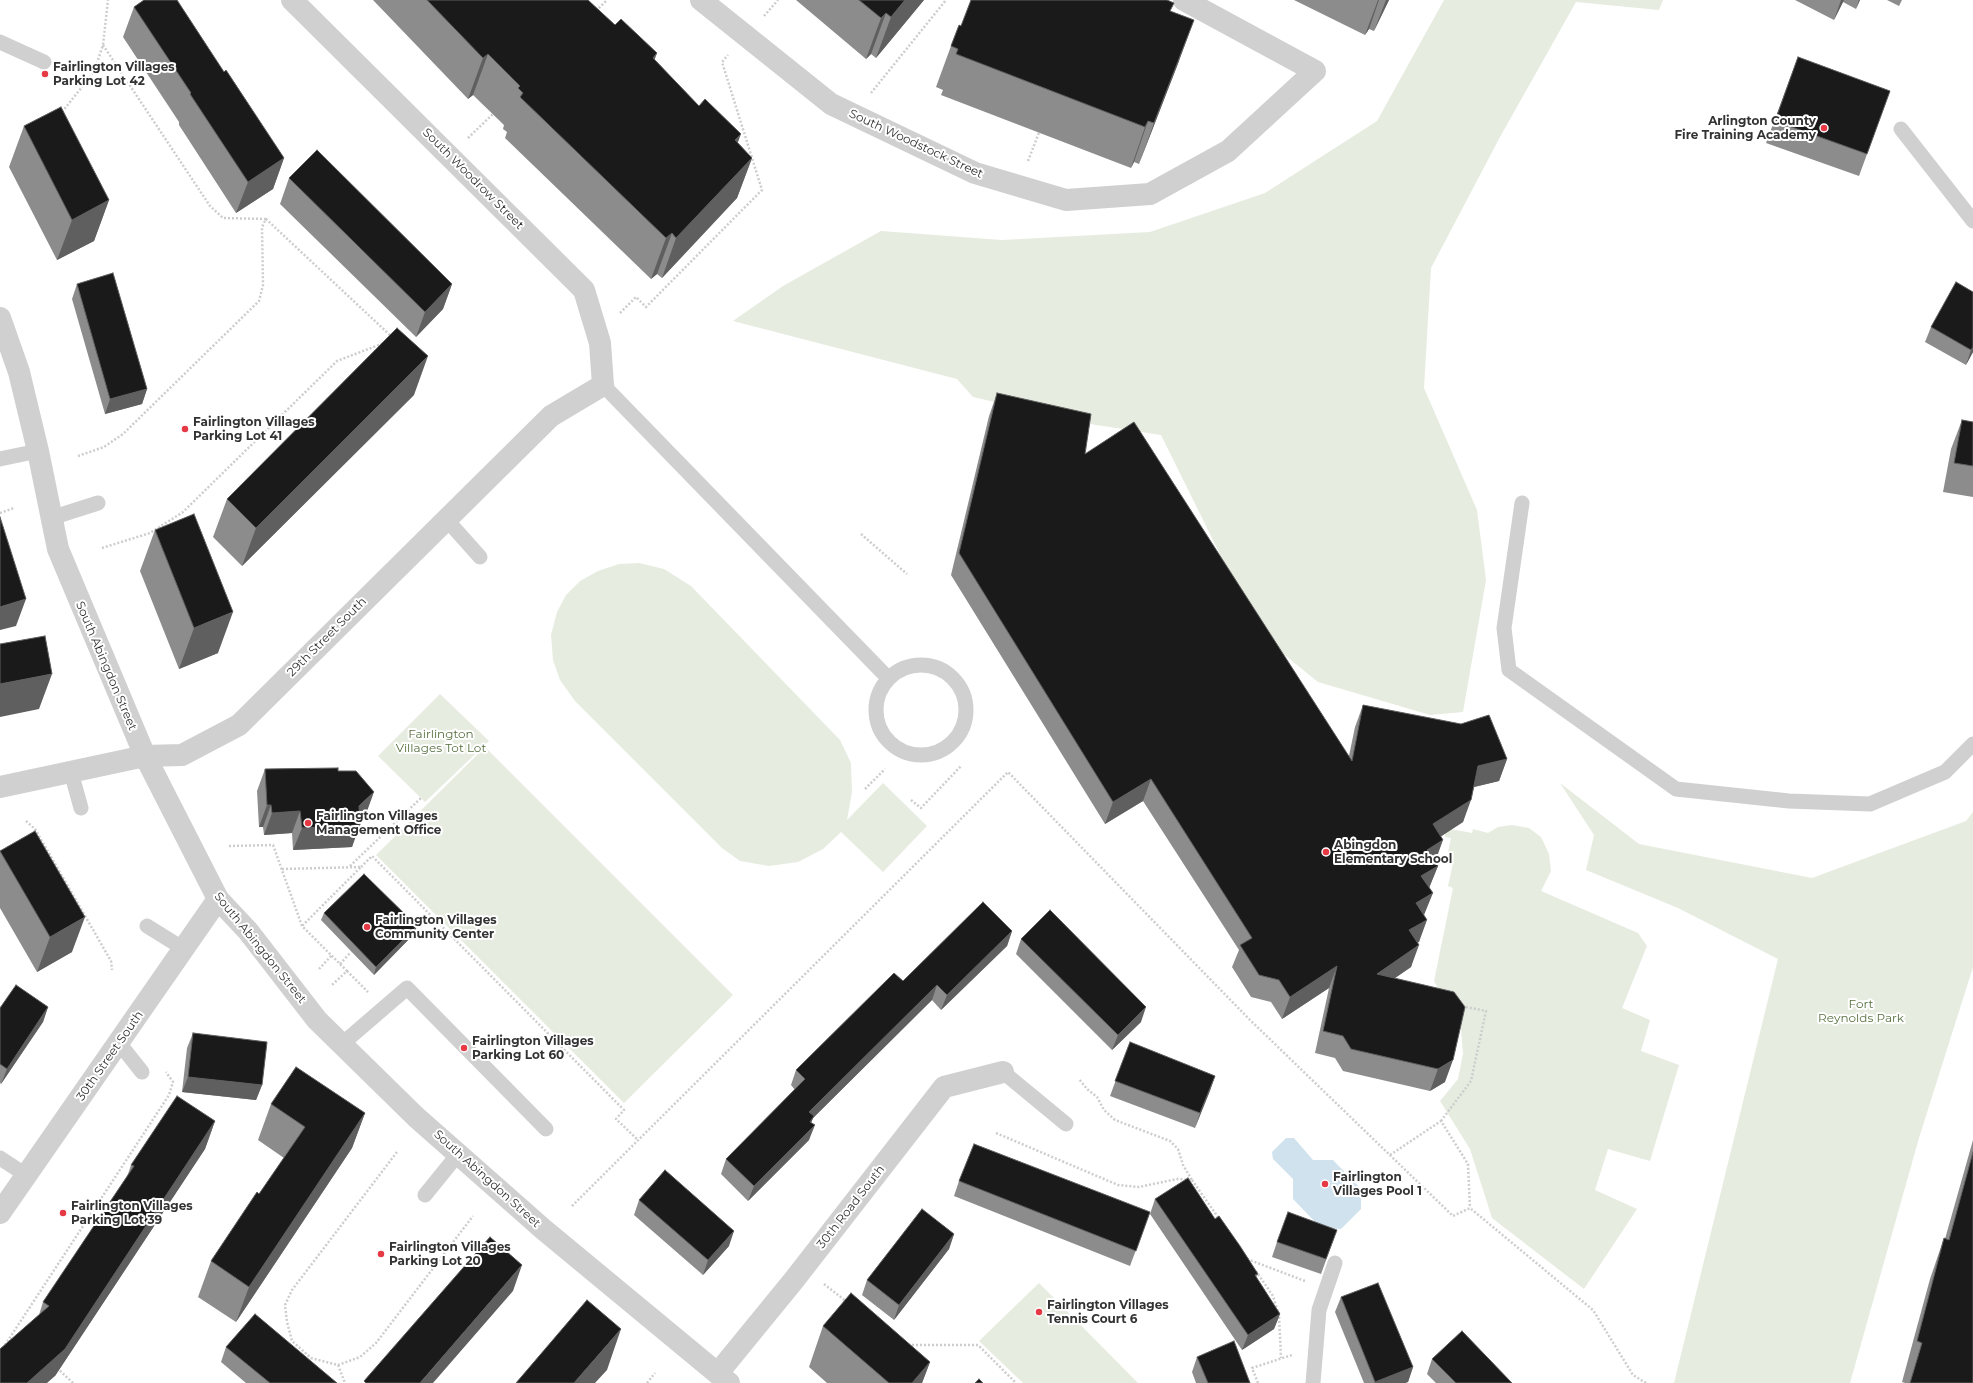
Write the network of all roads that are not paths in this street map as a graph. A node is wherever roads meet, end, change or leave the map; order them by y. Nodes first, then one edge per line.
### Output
1 (292, 0) edge
2 (701, 0) edge
3 (1184, 0) edge
4 (0, 42) edge
5 (44, 62) dead end
6 (1901, 129) dead end
7 (1973, 221) edge
8 (0, 318) edge
9 (603, 385) junction
10 (38, 451) junction
11 (0, 459) edge
12 (98, 503) dead end
13 (1522, 503) dead end
14 (51, 518) junction
15 (446, 519) junction
16 (480, 557) dead end
17 (888, 678) junction
18 (1973, 744) edge
19 (145, 756) junction
20 (71, 772) junction
21 (0, 787) edge
22 (81, 808) dead end
23 (218, 899) junction
24 (147, 926) dead end
25 (184, 949) junction
26 (119, 1043) junction
27 (342, 1044) junction
28 (142, 1072) dead end
29 (1003, 1072) joint
30 (1066, 1124) dead end
31 (546, 1129) dead end
32 (458, 1153) junction
33 (0, 1158) edge
34 (26, 1175) junction
35 (425, 1195) dead end
36 (0, 1212) edge
37 (1335, 1263) dead end
38 (719, 1380) edge
39 (1313, 1383) edge

1 - 9 street, South Woodrow Street
2 - 3 street, South Woodstock Street
4 - 5 lane
6 - 7 lane
8 - 10 street, South Abingdon Street
9 - 15 street, 29th Street South
9 - 17 lane
10 - 11 lane
10 - 14 street, South Abingdon Street
12 - 14 lane
13 - 18 lane
14 - 19 street, South Abingdon Street
15 - 16 lane
15 - 19 street, 29th Street South
17 - 17 lane
19 - 20 street, 29th Street South
19 - 23 street, South Abingdon Street
20 - 21 street, 29th Street South
20 - 22 lane
23 - 25 street, 30th Street South
23 - 27 street, South Abingdon Street
24 - 25 lane
25 - 26 street, 30th Street South
26 - 28 lane
26 - 34 street, 30th Street South
27 - 31 lane
27 - 32 street, South Abingdon Street
29 - 30 lane
29 - 38 street, 30th Road South
32 - 35 lane
32 - 38 street, South Abingdon Street
33 - 34 lane
34 - 36 street, 30th Street South
37 - 39 lane

